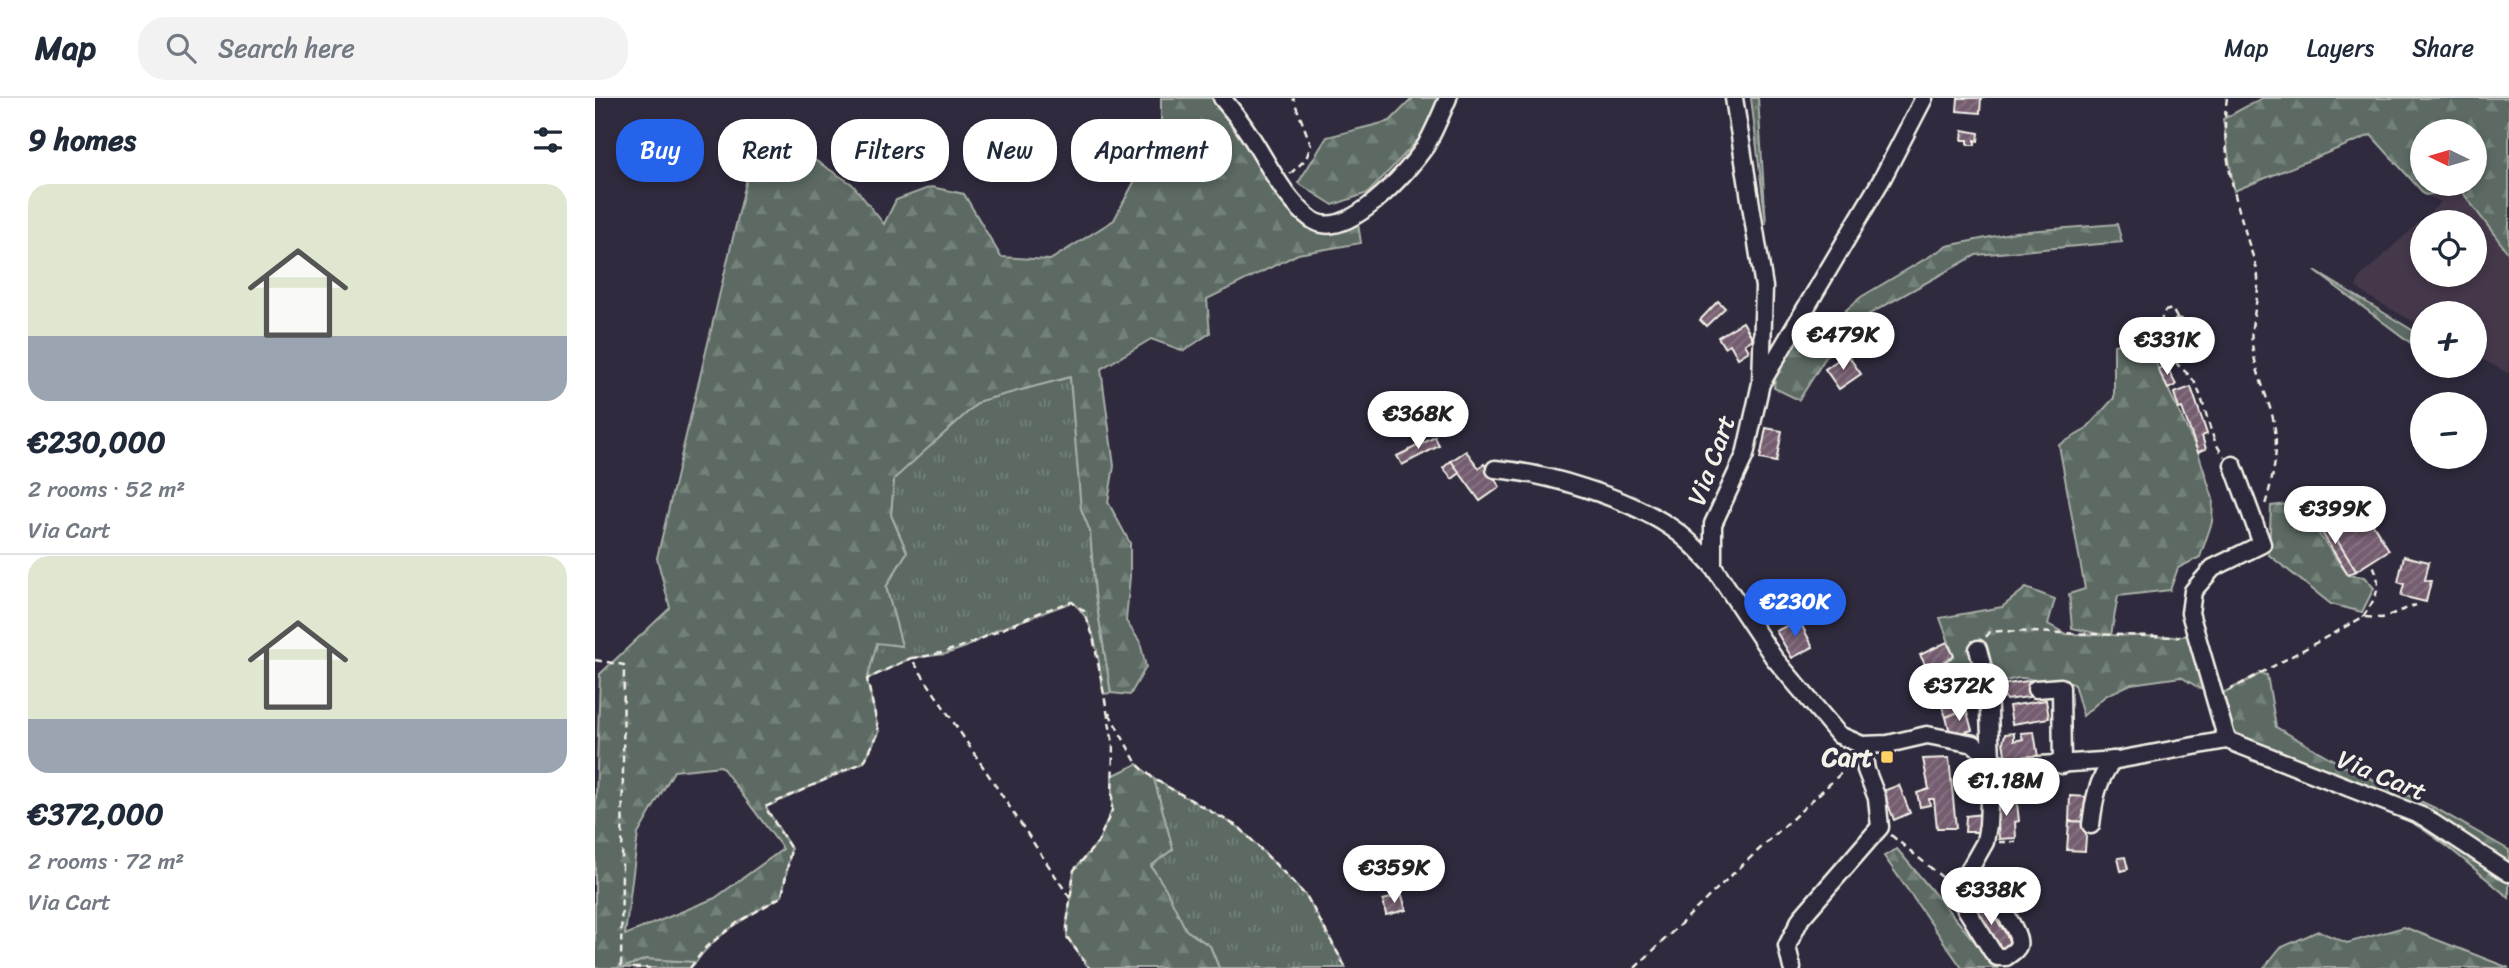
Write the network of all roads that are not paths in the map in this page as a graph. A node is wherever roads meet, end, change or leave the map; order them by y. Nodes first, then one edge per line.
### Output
1 (1222, 98) edge
2 (1448, 98) edge
3 (1734, 98) edge
4 (1924, 98) edge
5 (1761, 383) junction
6 (2233, 466) road end
7 (1495, 468) dead end
8 (1713, 566) junction
9 (1978, 649) road end
10 (2036, 689) dead end
11 (2227, 740) junction
12 (1863, 745) junction
13 (1991, 760) junction
14 (2113, 760) junction
15 (2062, 765) junction
16 (2091, 825) dead end
17 (1970, 869) junction
18 (2509, 873) edge
19 (1789, 968) edge

1 - 2 street
3 - 5 street, Via Cart
4 - 5 street
5 - 8 street, Via Cart
6 - 11 street
7 - 8 street
8 - 12 street
9 - 13 street
10 - 15 street
11 - 14 street
11 - 18 street, Via Cart
12 - 13 street
12 - 19 street
13 - 15 street
13 - 17 street
14 - 15 street
14 - 16 street
17 - 17 street

